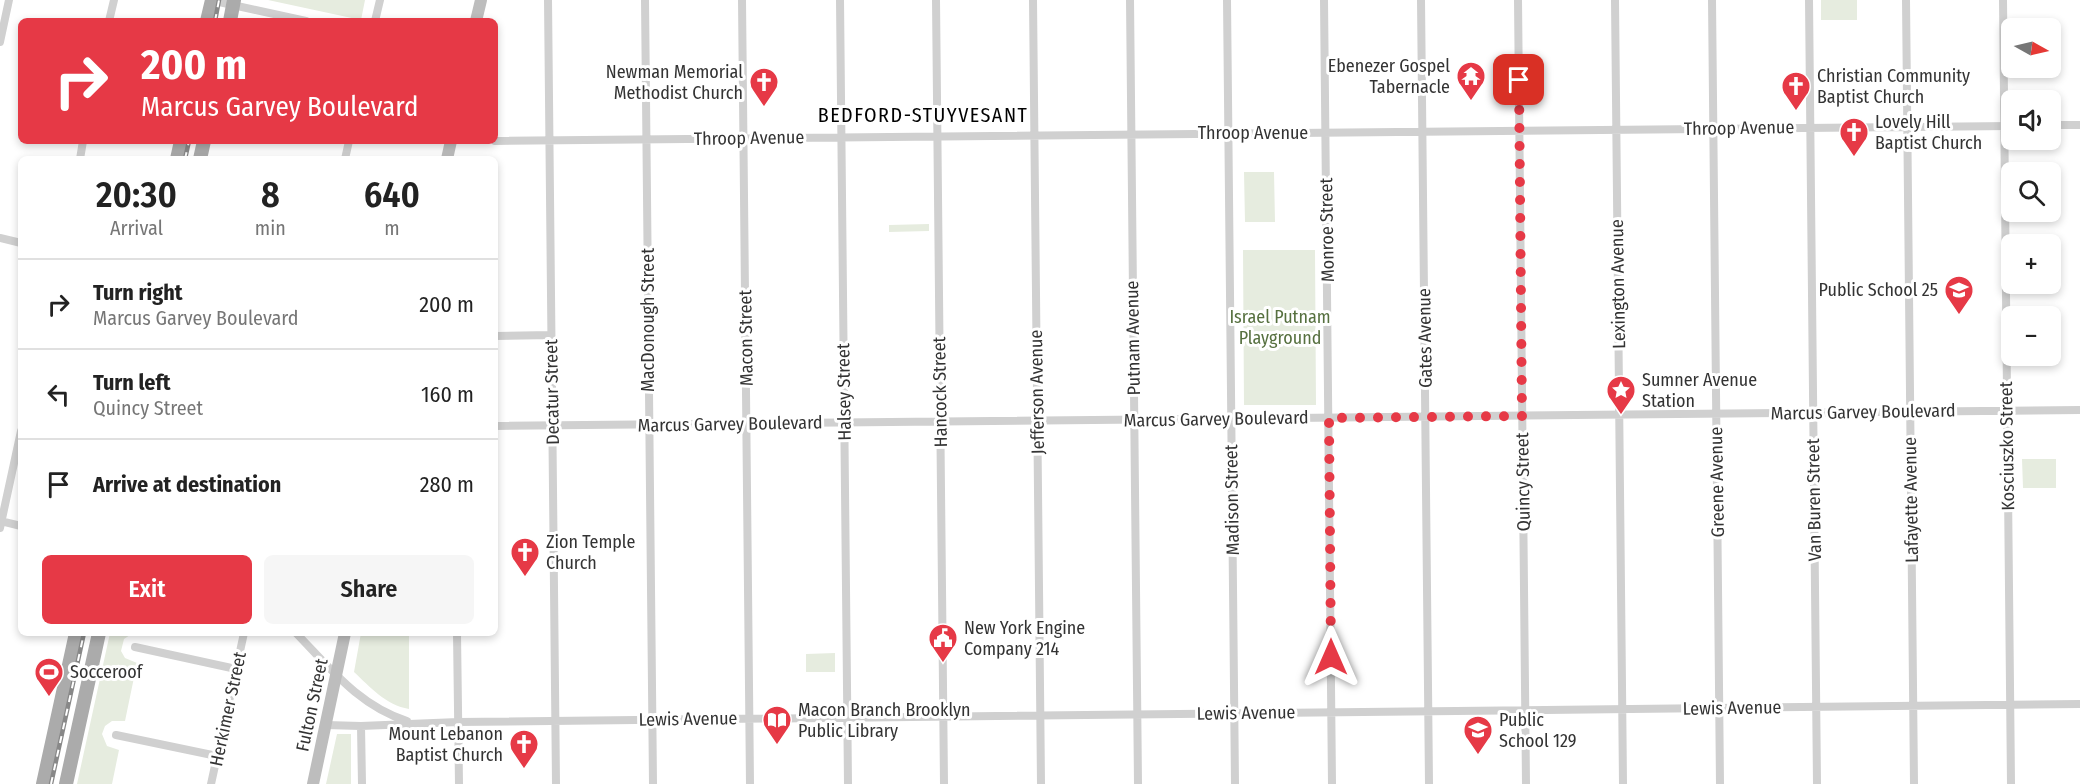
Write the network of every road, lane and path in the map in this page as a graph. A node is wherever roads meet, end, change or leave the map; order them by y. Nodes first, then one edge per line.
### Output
1 (9, 0) edge
2 (114, 0) edge
3 (210, 0) edge
4 (380, 0) edge
5 (481, 0) edge
6 (548, 0) edge
7 (645, 0) edge
8 (742, 0) edge
9 (840, 0) edge
10 (936, 0) edge
11 (1033, 0) edge
12 (1130, 0) edge
13 (1227, 0) edge
14 (1324, 0) edge
15 (1421, 0) edge
16 (1518, 0) edge
17 (1615, 0) edge
18 (1712, 0) edge
19 (1809, 0) edge
20 (1906, 0) edge
21 (2003, 0) edge
22 (234, 3) edge
23 (3, 16) edge
24 (110, 18) edge
25 (207, 18) edge
26 (231, 18) edge
27 (294, 18) edge
28 (376, 18) edge
29 (477, 18) edge
30 (0, 42) edge
31 (2007, 90) edge
32 (2061, 125) edge
33 (2080, 125) edge
34 (2001, 126) edge
35 (1907, 127) junction
36 (1810, 128) junction
37 (1713, 129) junction
38 (1519, 130) junction
39 (1617, 130) junction
40 (1422, 131) junction
41 (1325, 132) junction
42 (1228, 133) junction
43 (1131, 134) junction
44 (1035, 135) junction
45 (937, 136) junction
46 (841, 137) junction
47 (743, 138) junction
48 (647, 139) junction
49 (549, 140) junction
50 (498, 141) edge
51 (2008, 150) edge
52 (0, 238) edge
53 (18, 242) edge
54 (551, 335) junction
55 (498, 336) edge
56 (2080, 410) edge
57 (2007, 411) junction
58 (1910, 412) junction
59 (1813, 413) junction
60 (1716, 414) junction
61 (1620, 415) junction
62 (1522, 416) junction
63 (1425, 417) junction
64 (1329, 418) junction
65 (1231, 419) junction
66 (1134, 420) junction
67 (1038, 422) junction
68 (844, 423) junction
69 (940, 423) junction
70 (747, 424) junction
71 (552, 425) junction
72 (498, 426) edge
73 (649, 426) junction
74 (18, 444) edge
75 (0, 524) edge
76 (18, 526) edge
77 (75, 636) edge
78 (98, 636) edge
79 (243, 636) edge
80 (299, 636) edge
81 (344, 636) edge
82 (457, 636) edge
83 (135, 647) dead end
84 (236, 669) junction
85 (336, 675) junction
86 (2080, 704) edge
87 (2010, 705) junction
88 (1913, 706) junction
89 (1816, 707) junction
90 (1719, 708) junction
91 (1622, 709) junction
92 (1525, 710) junction
93 (1428, 711) junction
94 (1331, 712) junction
95 (1234, 714) junction
96 (1137, 715) junction
97 (1041, 716) junction
98 (943, 717) junction
99 (848, 718) junction
100 (749, 719) junction
101 (652, 720) junction
102 (555, 721) junction
103 (413, 722) junction
104 (458, 722) junction
105 (326, 725) junction
106 (361, 726) junction
107 (116, 735) dead end
108 (217, 756) junction
109 (43, 784) edge
110 (66, 784) edge
111 (212, 784) edge
112 (313, 784) edge
113 (362, 784) edge
114 (459, 784) edge
115 (556, 784) edge
116 (653, 784) edge
117 (750, 784) edge
118 (848, 784) edge
119 (944, 784) edge
120 (1041, 784) edge
121 (1138, 784) edge
122 (1235, 784) edge
123 (1332, 784) edge
124 (1429, 784) edge
125 (1526, 784) edge
126 (1623, 784) edge
127 (1720, 784) edge
128 (1817, 784) edge
129 (1914, 784) edge
130 (2011, 784) edge

1 - 23 street
2 - 24 street
3 - 22 street
3 - 25 main road
4 - 28 street
5 - 29 main road
6 - 49 street, Decatur Street
7 - 48 street, MacDonough Street
8 - 47 street, Macon Street
9 - 46 street, Halsey Street
10 - 45 street, Hancock Street
11 - 44 street, Jefferson Avenue
12 - 43 street, Putnam Avenue
13 - 42 street, Madison Street
14 - 41 street, Monroe Street
15 - 40 street, Gates Avenue
16 - 38 street, Quincy Street
17 - 39 street, Lexington Avenue
18 - 37 street, Greene Avenue
19 - 36 street, Van Buren Street
20 - 35 street, Lafayette Avenue
21 - 31 street, Kosciuszko Street
22 - 26 main road
22 - 27 street
23 - 30 street
32 - 33 street
34 - 35 street, Throop Avenue
35 - 36 street, Throop Avenue
35 - 58 street, Lafayette Avenue
36 - 37 street, Throop Avenue
36 - 59 street, Van Buren Street
37 - 39 street, Throop Avenue
37 - 60 street, Greene Avenue
38 - 39 street, Throop Avenue
38 - 40 street, Throop Avenue
38 - 62 street, Quincy Street
39 - 61 street, Lexington Avenue
40 - 41 street, Throop Avenue
40 - 63 street, Gates Avenue
41 - 42 street, Throop Avenue
41 - 64 street, Monroe Street
42 - 43 street, Throop Avenue
42 - 65 street, Madison Street
43 - 44 street, Throop Avenue
43 - 66 street, Putnam Avenue
44 - 45 street, Throop Avenue
44 - 67 street, Jefferson Avenue
45 - 46 street, Throop Avenue
45 - 69 street, Hancock Street
46 - 47 street, Throop Avenue
46 - 68 street, Halsey Street
47 - 48 street, Throop Avenue
47 - 70 street, Macon Street
48 - 49 street, Throop Avenue
48 - 73 street, MacDonough Street
49 - 50 street, Throop Avenue
49 - 54 street, Decatur Street
51 - 57 street, Kosciuszko Street
52 - 53 street
54 - 55 street
54 - 71 street, Decatur Street
56 - 57 street, Marcus Garvey Boulevard
57 - 58 street, Marcus Garvey Boulevard
57 - 87 street, Kosciuszko Street
58 - 59 street, Marcus Garvey Boulevard
58 - 88 street, Lafayette Avenue
59 - 60 street, Marcus Garvey Boulevard
59 - 89 street, Van Buren Street
60 - 61 street, Marcus Garvey Boulevard
60 - 90 street, Greene Avenue
61 - 62 street, Marcus Garvey Boulevard
61 - 91 street, Lexington Avenue
62 - 63 street, Marcus Garvey Boulevard
62 - 92 street, Quincy Street
63 - 64 street, Marcus Garvey Boulevard
63 - 93 street, Gates Avenue
64 - 65 street, Marcus Garvey Boulevard
64 - 94 street, Monroe Street
65 - 66 street, Marcus Garvey Boulevard
65 - 95 street, Madison Street
66 - 67 street, Marcus Garvey Boulevard
66 - 96 street, Putnam Avenue
67 - 69 street, Marcus Garvey Boulevard
67 - 97 street, Jefferson Avenue
68 - 69 street, Marcus Garvey Boulevard
68 - 70 street, Marcus Garvey Boulevard
68 - 99 street, Halsey Street
69 - 98 street, Hancock Street
70 - 73 street, Marcus Garvey Boulevard
70 - 100 street, Macon Street
71 - 72 street, Marcus Garvey Boulevard
71 - 73 street, Marcus Garvey Boulevard
71 - 102 street, Decatur Street
73 - 101 street, MacDonough Street
74 - 75 street
75 - 76 street
77 - 109 main road
78 - 110 main road
79 - 84 street, Herkimer Street
80 - 85 street, Lewis Avenue
81 - 85 main road, Fulton Street
82 - 104 street
83 - 84 street
84 - 108 street, Herkimer Street
85 - 103 street, Lewis Avenue
85 - 105 main road, Fulton Street
86 - 87 street, Lewis Avenue
87 - 88 street, Lewis Avenue
87 - 130 street, Kosciuszko Street
88 - 89 street, Lewis Avenue
88 - 129 street, Lafayette Avenue
89 - 90 street, Lewis Avenue
89 - 128 street, Van Buren Street
90 - 91 street, Lewis Avenue
90 - 127 street, Greene Avenue
91 - 92 street, Lewis Avenue
91 - 126 street, Lexington Avenue
92 - 93 street, Lewis Avenue
92 - 125 street, Quincy Street
93 - 94 street, Lewis Avenue
93 - 124 street, Gates Avenue
94 - 95 street, Lewis Avenue
94 - 123 street, Monroe Street
95 - 96 street, Lewis Avenue
95 - 122 street, Madison Street
96 - 97 street, Lewis Avenue
96 - 121 street, Putnam Avenue
97 - 98 street, Lewis Avenue
97 - 120 street, Jefferson Avenue
98 - 99 street, Lewis Avenue
98 - 119 street, Hancock Street
99 - 100 street, Lewis Avenue
99 - 118 street, Halsey Street
100 - 101 street, Lewis Avenue
100 - 117 street, Macon Street
101 - 102 street, Lewis Avenue
101 - 116 street, MacDonough Street
102 - 104 street, Lewis Avenue
102 - 115 street, Decatur Street
103 - 104 street, Lewis Avenue
103 - 106 street, Lewis Avenue
104 - 114 street
105 - 106 street, Lewis Avenue
105 - 112 main road, Fulton Street
106 - 113 street
107 - 108 street
108 - 111 street, Herkimer Street

